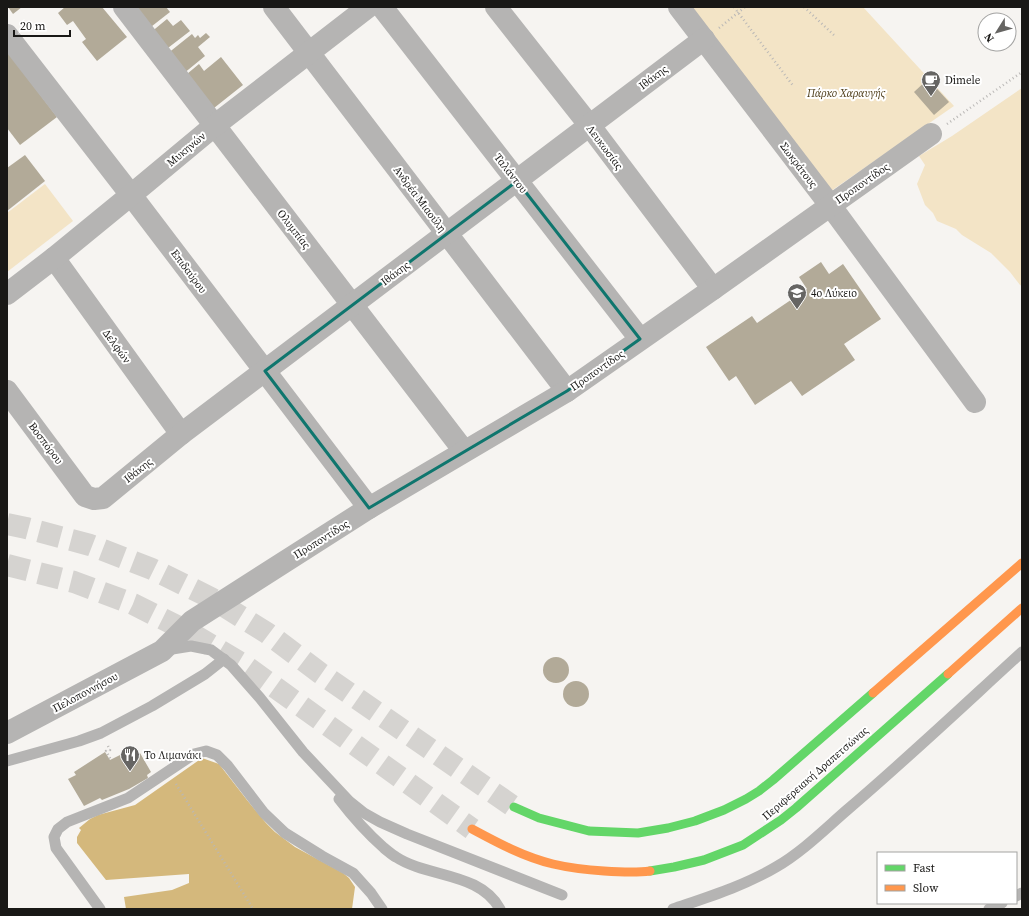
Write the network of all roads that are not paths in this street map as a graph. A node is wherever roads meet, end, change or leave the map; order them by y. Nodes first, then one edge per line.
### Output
1 (124, 7) edge
2 (274, 7) edge
3 (368, 7) edge
4 (382, 7) edge
5 (496, 7) edge
6 (679, 7) edge
7 (7, 35) edge
8 (704, 39) junction
9 (309, 53) junction
10 (214, 126) junction
11 (590, 126) junction
12 (931, 134) road end
13 (517, 181) junction
14 (131, 195) junction
15 (830, 205) junction
16 (447, 234) junction
17 (54, 258) junction
18 (713, 289) junction
19 (7, 294) edge
20 (352, 305) junction
21 (640, 339) junction
22 (265, 371) junction
23 (7, 391) edge
24 (567, 391) junction
25 (975, 402) dead end
26 (181, 434) junction
27 (464, 451) junction
28 (86, 496) joint
29 (369, 508) junction
30 (1022, 563) edge
31 (1022, 608) edge
32 (162, 651) junction
33 (1022, 652) edge
34 (224, 659) junction
35 (7, 733) edge
36 (303, 752) junction
37 (7, 761) edge
38 (514, 807) tunnel mouth
39 (472, 828) tunnel mouth
40 (562, 895) dead end
41 (1000, 904) edge
42 (100, 909) edge
43 (382, 909) edge
44 (500, 909) edge
45 (673, 909) edge
46 (989, 909) edge

1 - 10 street, Ολυμπίας
2 - 9 street, Ανδρέα Μιαούλη
3 - 9 street, Μυκηνών
4 - 13 street, Ταλάντου
5 - 11 street, Λευκωσίας
6 - 8 street, Σωκράτους
7 - 14 street, Επιδαύρου
8 - 11 street, Ιθάκης
8 - 15 street, Σωκράτους
9 - 10 street, Μυκηνών
9 - 16 street, Ανδρέα Μιαούλη
10 - 14 street, Μυκηνών
10 - 20 street, Ολυμπίας
11 - 13 street, Ιθάκης
11 - 18 street, Λευκωσίας
12 - 15 street, Προποντίδος
13 - 16 street, Ιθάκης
13 - 21 street, Ταλάντου
14 - 17 street, Μυκηνών
14 - 22 street, Επιδαύρου
15 - 18 street, Προποντίδος
15 - 25 street, Σωκράτους
16 - 20 street, Ιθάκης
16 - 24 street, Ανδρέα Μιαούλη
17 - 19 street, Μυκηνών
17 - 26 street, Δελφών
18 - 21 street, Προποντίδος
20 - 22 street, Ιθάκης
20 - 27 street, Ολυμπίας
21 - 24 street, Προποντίδος
22 - 26 street, Ιθάκης
22 - 29 street, Επιδαύρου
23 - 28 street, Βοσπόρου
24 - 27 street, Προποντίδος
26 - 28 street, Ιθάκης
27 - 29 street, Προποντίδος
29 - 32 street, Προποντίδος
30 - 38 main road, Περιφερειακή Δραπετσώνας
31 - 39 main road, Περιφερειακή Δραπετσώνας
32 - 34 lane
32 - 35 street, Πελοποννήσου
33 - 45 lane
34 - 36 lane
34 - 37 lane
36 - 40 lane
36 - 44 lane
41 - 46 lane
42 - 43 lane

